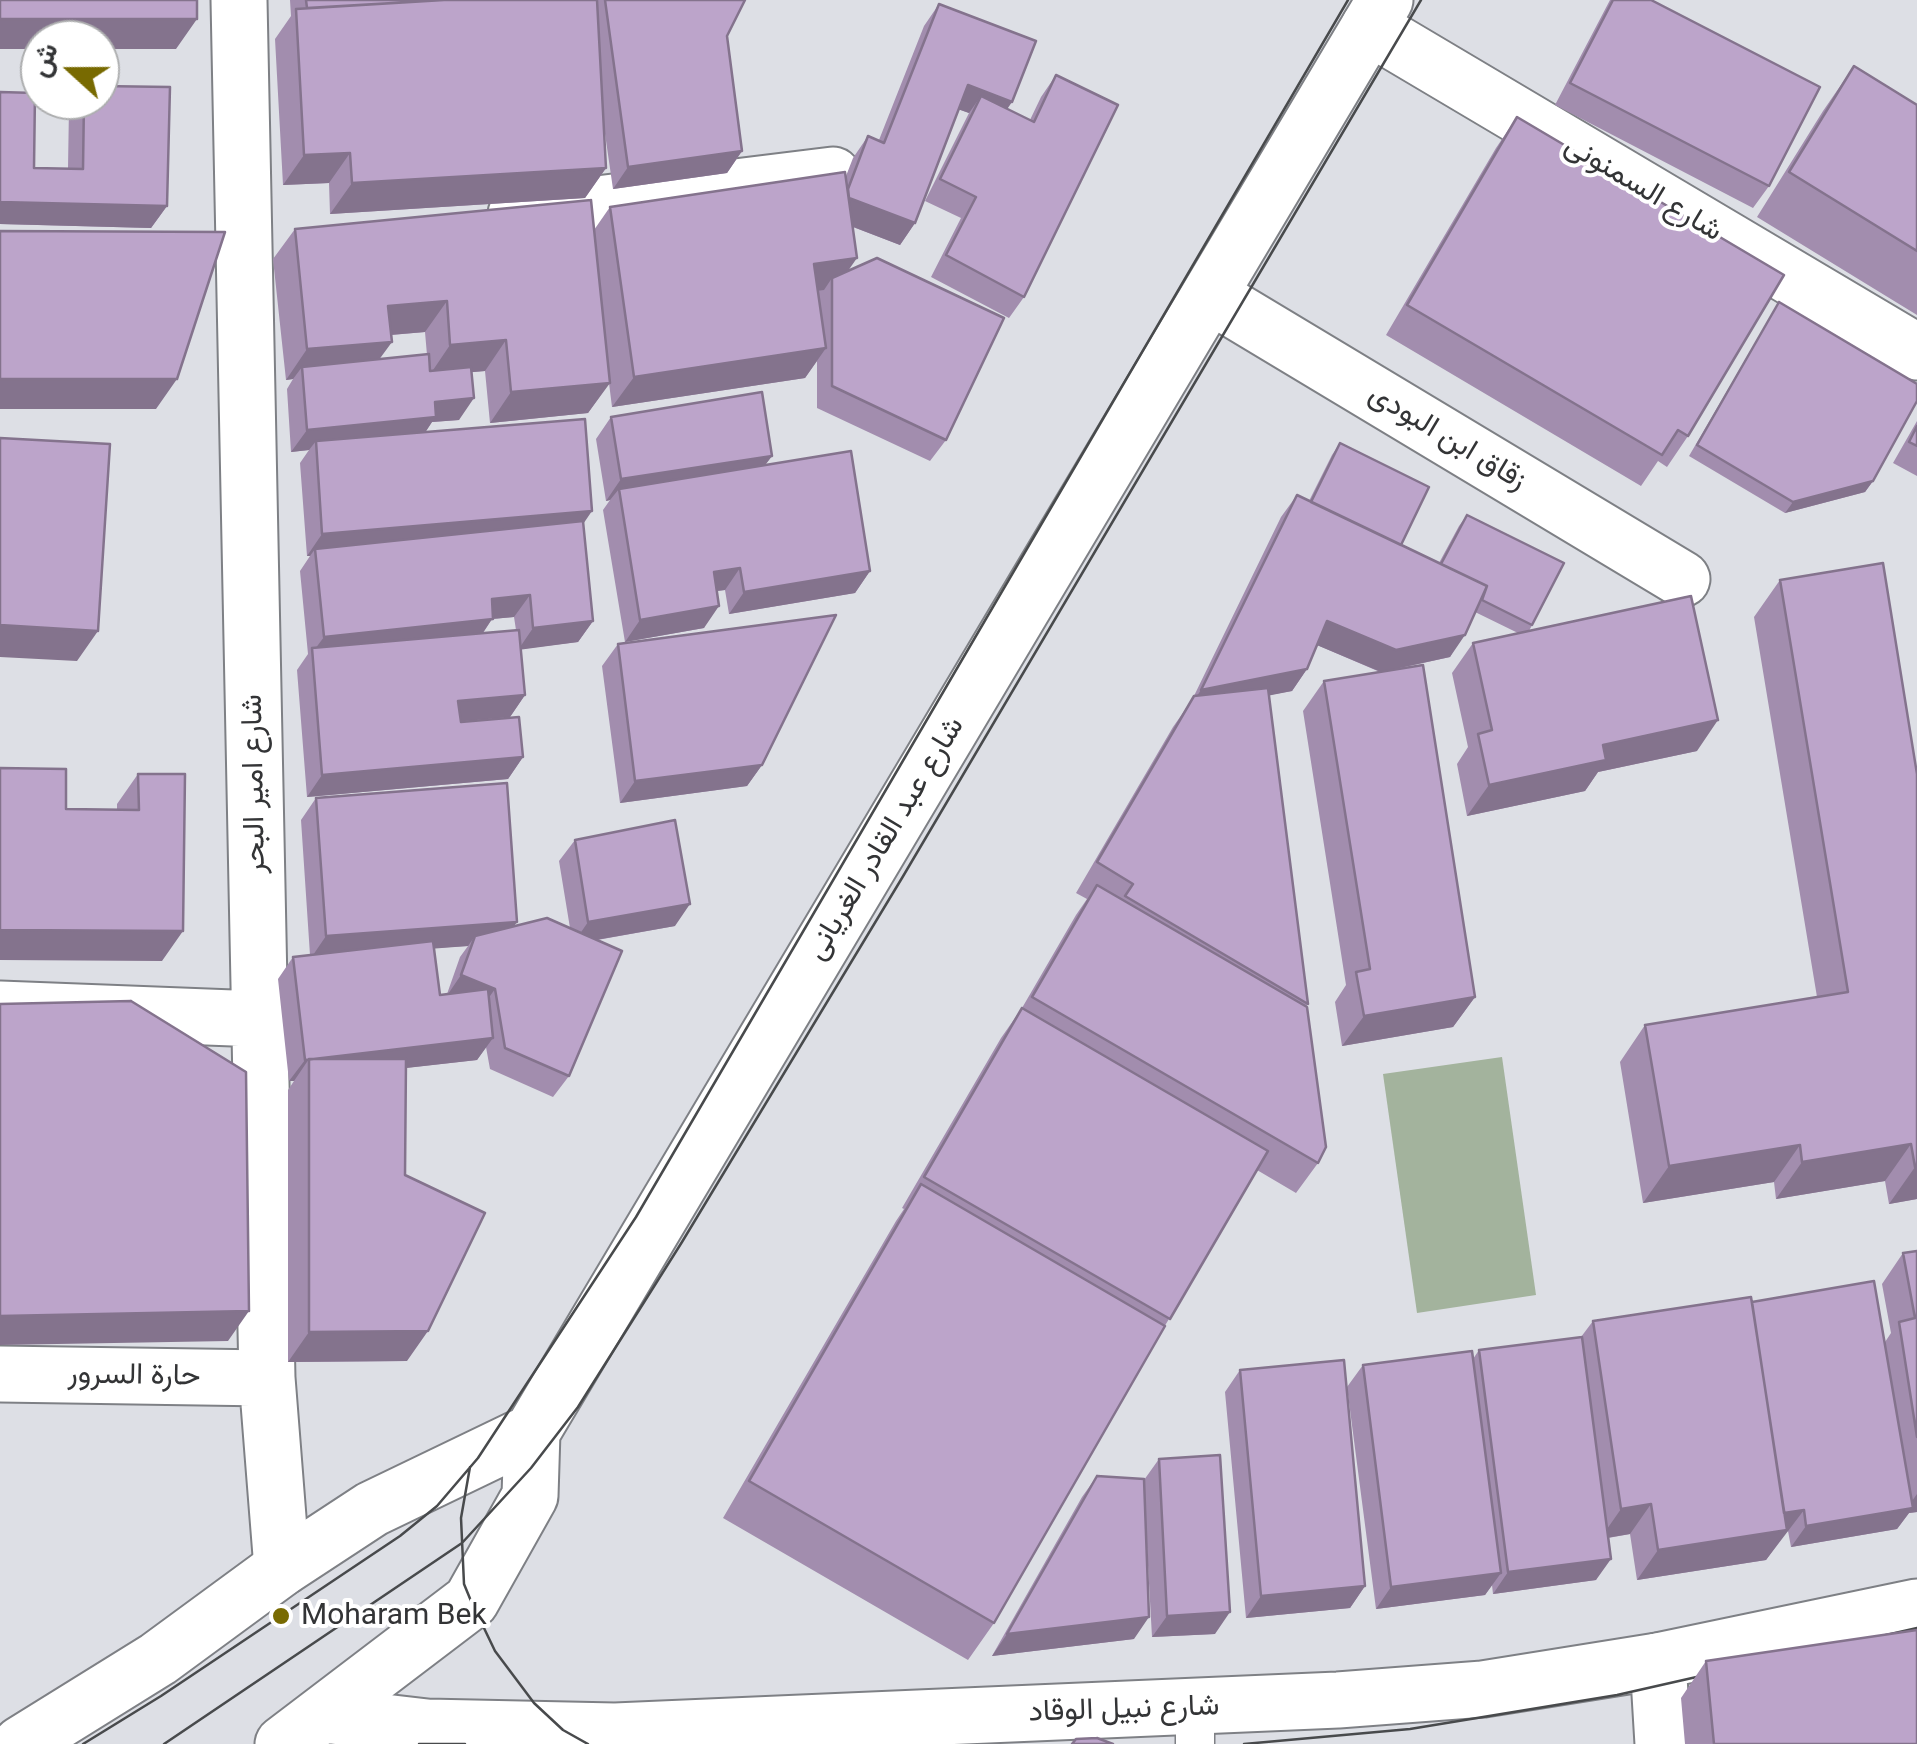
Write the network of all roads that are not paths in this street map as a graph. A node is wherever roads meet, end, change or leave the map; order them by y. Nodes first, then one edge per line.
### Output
1 (239, 0) edge
2 (1377, 14) edge
3 (833, 176) edge
4 (460, 221) edge
5 (264, 245) junction
6 (188, 246) edge
7 (1212, 296) junction
8 (1917, 352) edge
9 (1682, 579) dead end
10 (0, 1009) edge
11 (260, 1018) junction
12 (0, 1374) edge
13 (268, 1378) junction
14 (532, 1432) junction
15 (282, 1568) junction
16 (1917, 1607) edge
17 (1658, 1661) junction
18 (1195, 1726) edge
19 (304, 1729) edge
20 (952, 1731) edge
21 (21, 1744) edge
22 (1662, 1744) edge

1 - 5 street, شارع امير البحر
2 - 7 street, شارع عبد القادر الغريانى
2 - 8 street, شارع السمنونى
3 - 4 street
5 - 6 street
5 - 11 street, شارع امير البحر
7 - 9 street, زقاق ابن البودى
7 - 14 street, شارع عبد القادر الغريانى
10 - 11 street
11 - 13 street, شارع امير البحر
12 - 13 street, حارة السرور
13 - 15 street, شارع امير البحر
14 - 15 street
14 - 19 street
15 - 21 street
16 - 17 street, شارع نبيل الوقاد
17 - 18 street, شارع نبيل الوقاد
17 - 22 street
18 - 20 street, شارع نبيل الوقاد
19 - 20 street, شارع نبيل الوقاد

